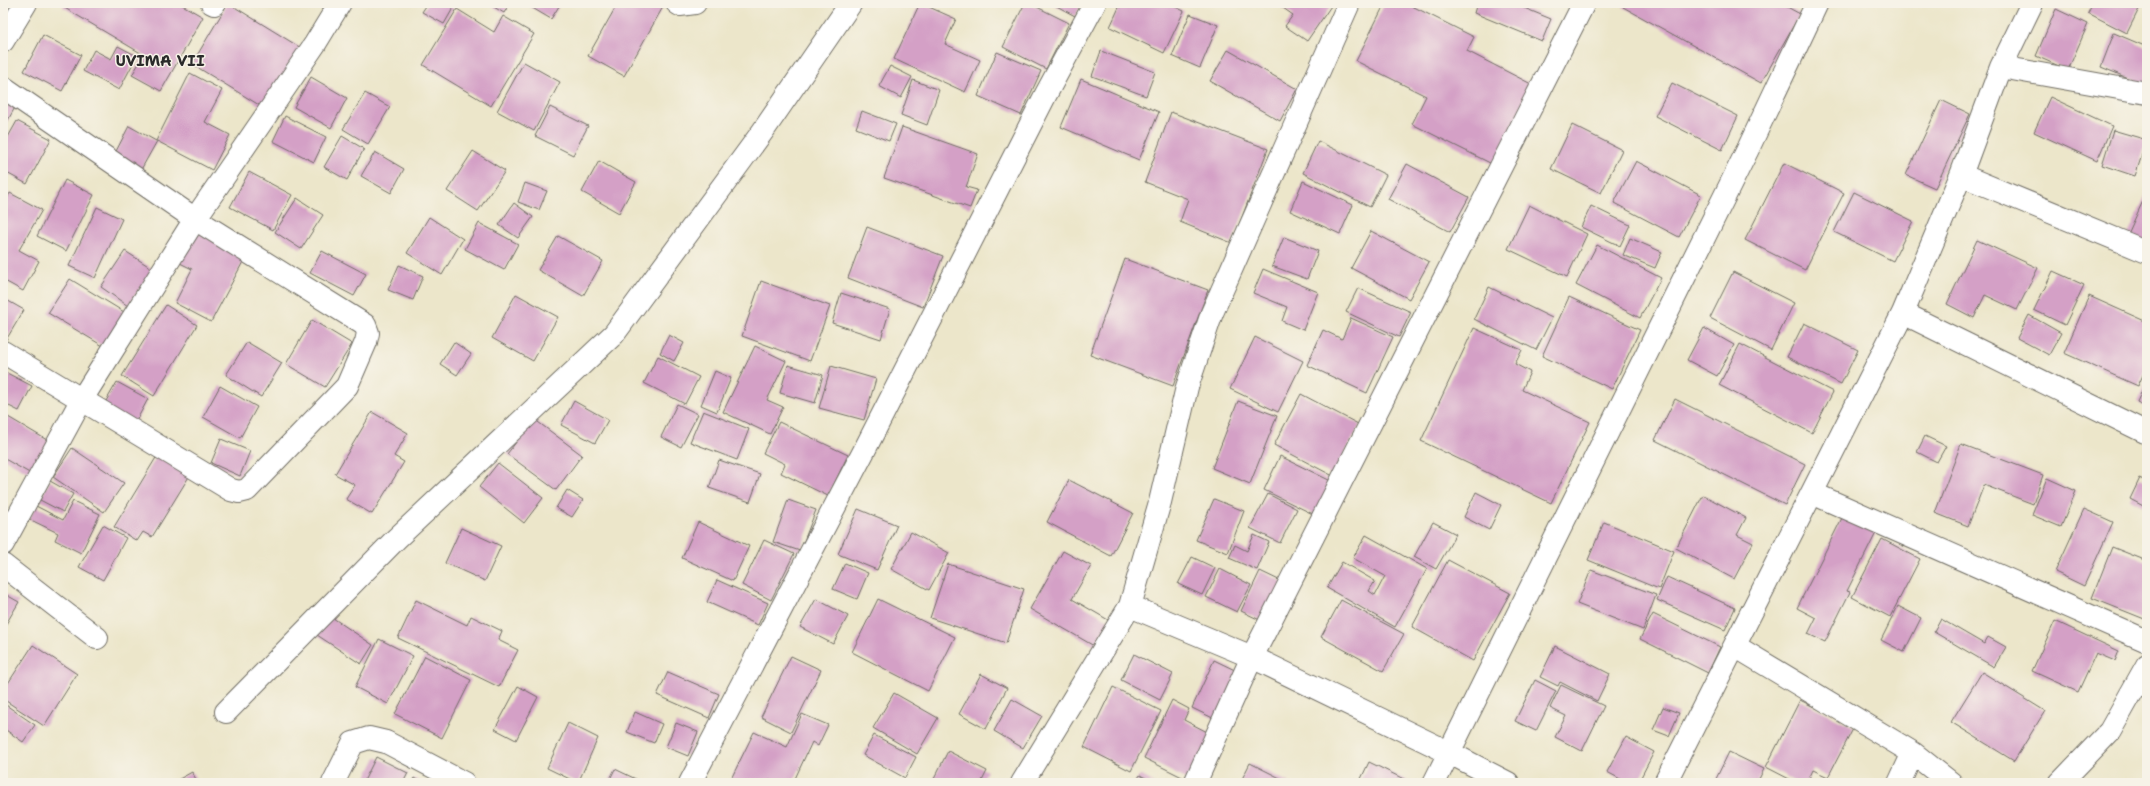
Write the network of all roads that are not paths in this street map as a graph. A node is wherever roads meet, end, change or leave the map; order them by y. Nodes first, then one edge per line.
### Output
1 (26, 3) edge
2 (340, 3) edge
3 (677, 3) edge
4 (695, 3) edge
5 (851, 3) edge
6 (1095, 3) edge
7 (1349, 3) edge
8 (1584, 3) edge
9 (1817, 3) edge
10 (2032, 3) edge
11 (3, 41) edge
12 (2001, 67) junction
13 (3, 87) edge
14 (2147, 93) edge
15 (1961, 175) junction
16 (195, 219) junction
17 (2147, 252) edge
18 (1903, 313) junction
19 (3, 352) edge
20 (82, 398) junction
21 (2147, 433) edge
22 (1812, 493) junction
23 (3, 544) edge
24 (3, 565) edge
25 (1130, 606) junction
26 (97, 638) dead end
27 (2147, 641) edge
28 (1735, 646) junction
29 (1252, 657) junction
30 (2147, 666) edge
31 (226, 712) dead end
32 (1448, 752) junction
33 (1913, 753) junction
34 (333, 783) edge
35 (464, 783) edge
36 (690, 783) edge
37 (1022, 783) edge
38 (1195, 783) edge
39 (1434, 783) edge
40 (1508, 783) edge
41 (1665, 783) edge
42 (1899, 783) edge
43 (1951, 783) edge
44 (2060, 783) edge

1 - 11 street
2 - 16 street
3 - 4 street
5 - 31 street
6 - 36 street
7 - 25 street
8 - 29 street
9 - 32 street
10 - 12 street
12 - 14 street
12 - 15 street
13 - 16 street
15 - 17 street
15 - 18 street
16 - 20 street
16 - 20 street
18 - 21 street
18 - 22 street
19 - 20 street
20 - 23 street
22 - 27 street
22 - 28 street
24 - 26 street
25 - 29 street
25 - 37 street
28 - 33 street
28 - 41 street
29 - 32 street
29 - 38 street
30 - 44 street
32 - 39 street
32 - 40 street
33 - 42 street
33 - 43 street
34 - 35 street

